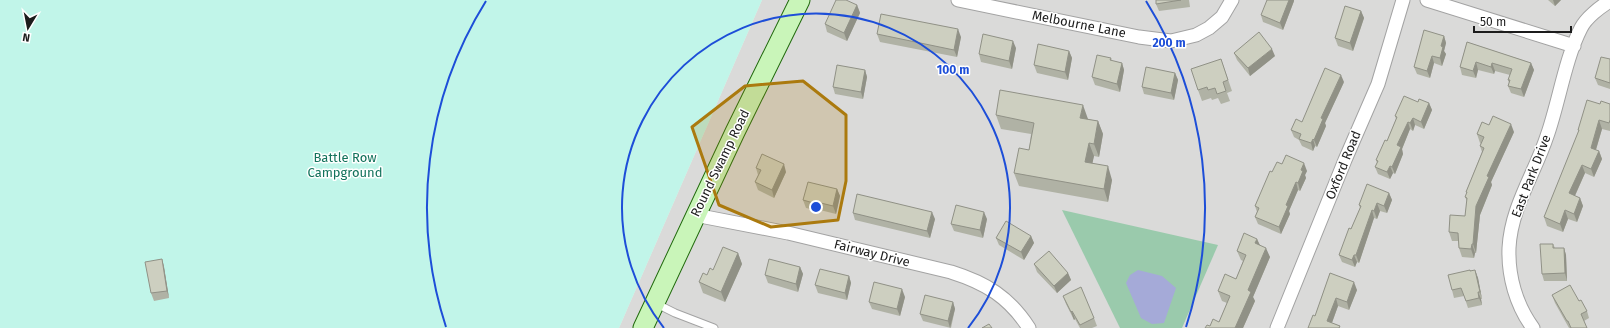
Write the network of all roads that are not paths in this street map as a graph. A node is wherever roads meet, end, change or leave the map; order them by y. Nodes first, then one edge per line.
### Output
1 (800, 0) edge
2 (958, 0) edge
3 (1232, 0) edge
4 (1403, 0) edge
5 (1426, 0) edge
6 (1610, 1) edge
7 (1574, 46) junction
8 (695, 215) junction
9 (655, 303) junction
10 (643, 328) edge
11 (714, 328) edge
12 (1029, 328) edge
13 (1277, 328) edge
14 (1532, 328) edge

1 - 8 main road, Round Swamp Road
2 - 3 street, Melbourne Lane
4 - 13 street, Oxford Road
5 - 7 street
6 - 7 street, East Park Drive
7 - 14 street, East Park Drive
8 - 9 main road, Round Swamp Road
8 - 12 street, Fairway Drive
9 - 10 main road, Round Swamp Road
9 - 11 lane

